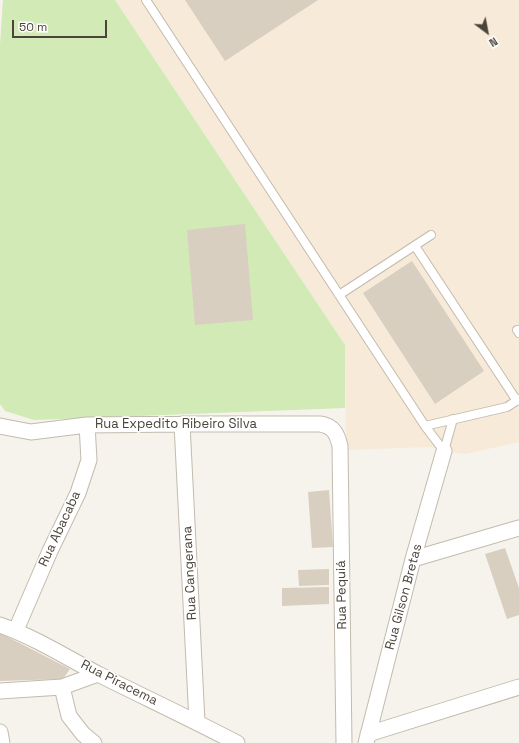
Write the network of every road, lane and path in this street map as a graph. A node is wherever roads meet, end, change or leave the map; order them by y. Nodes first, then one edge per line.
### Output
1 (146, 0) edge
2 (431, 235) dead end
3 (415, 246) junction
4 (339, 295) junction
5 (518, 400) edge
6 (453, 419) junction
7 (182, 424) junction
8 (87, 425) junction
9 (0, 426) edge
10 (425, 426) junction
11 (340, 446) joint
12 (444, 451) junction
13 (519, 528) edge
14 (413, 559) junction
15 (0, 624) edge
16 (16, 630) junction
17 (98, 674) junction
18 (62, 687) junction
19 (519, 687) edge
20 (0, 691) edge
21 (197, 722) junction
22 (0, 732) edge
23 (367, 738) edge
24 (2, 743) edge
25 (94, 743) edge
26 (237, 743) edge
27 (344, 743) edge

1 - 4 lane
2 - 3 lane
3 - 4 lane
3 - 5 lane
4 - 10 lane
5 - 6 lane
6 - 10 lane
6 - 12 lane
7 - 8 street, Rua Expedito Ribeiro Silva
7 - 11 street, Rua Expedito Ribeiro Silva
7 - 21 street, Rua Cangerana
8 - 9 street, Rua Expedito Ribeiro Silva
8 - 16 street, Rua Abacaba
10 - 12 lane
11 - 27 street, Rua Pequiá
12 - 14 street, Rua Gilson Bretas
13 - 14 street
14 - 23 street, Rua Gilson Bretas
15 - 16 street, Rua Piracema
16 - 17 street, Rua Piracema
17 - 18 street
17 - 21 street, Rua Piracema
18 - 20 street
18 - 25 street
19 - 23 street
21 - 26 street, Rua Piracema
22 - 24 street

